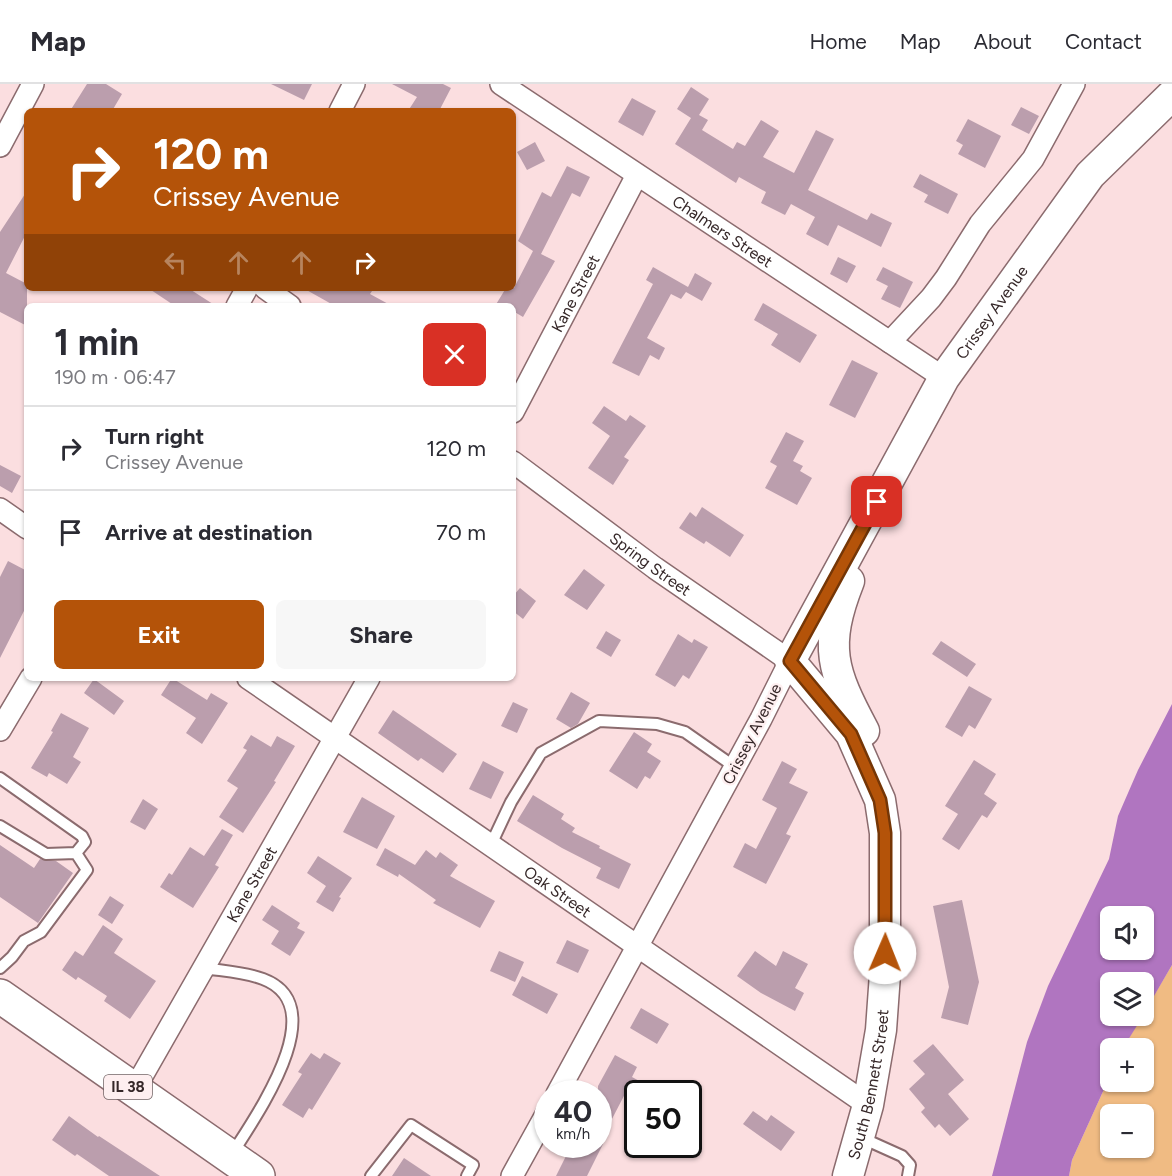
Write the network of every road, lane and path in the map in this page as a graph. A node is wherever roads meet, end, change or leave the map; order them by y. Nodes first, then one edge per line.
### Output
1 (33, 84) edge
2 (354, 84) edge
3 (501, 84) edge
4 (1074, 84) edge
5 (1172, 95) edge
6 (26, 108) edge
7 (342, 108) edge
8 (20, 127) edge
9 (0, 146) edge
10 (637, 175) junction
11 (269, 291) edge
12 (286, 303) edge
13 (890, 342) junction
14 (944, 378) junction
15 (516, 406) edge
16 (516, 464) edge
17 (888, 482) junction
18 (0, 509) edge
19 (24, 526) edge
20 (790, 661) junction
21 (29, 681) edge
22 (253, 681) edge
23 (367, 681) edge
24 (0, 730) edge
25 (337, 737) junction
26 (735, 767) junction
27 (0, 778) edge
28 (880, 800) junction
29 (0, 826) edge
30 (488, 843) junction
31 (76, 853) junction
32 (638, 948) junction
33 (0, 968) edge
34 (204, 968) junction
35 (0, 996) edge
36 (565, 1080) edge
37 (134, 1090) junction
38 (868, 1105) junction
39 (534, 1136) edge
40 (859, 1136) junction
41 (239, 1168) edge
42 (371, 1176) edge
43 (467, 1176) edge
44 (512, 1176) edge
45 (848, 1176) edge
46 (908, 1176) edge

1 - 6 street
2 - 7 street
3 - 10 street, Chalmers Street
4 - 13 street
5 - 14 main road, Crissey Avenue
8 - 9 street
10 - 13 street, Chalmers Street
10 - 15 street, Kane Street
11 - 12 street
13 - 14 street, Chalmers Street
14 - 17 main road, Crissey Avenue
16 - 20 street, Spring Street
17 - 20 main road, Crissey Avenue
17 - 28 main road
18 - 19 street
20 - 26 street, Crissey Avenue
20 - 28 main road, South Bennett Street
21 - 24 street
22 - 25 street, Oak Street
23 - 25 street, Kane Street
25 - 30 street, Oak Street
25 - 34 street, Kane Street
26 - 30 lane
26 - 32 street, Crissey Avenue
27 - 31 lane
28 - 38 main road, South Bennett Street
29 - 31 lane
30 - 32 street, Oak Street
31 - 33 lane
32 - 36 street, Crissey Avenue
32 - 38 street, Oak Street
34 - 37 street, Kane Street
34 - 41 lane
35 - 37 main road, IL 38
37 - 41 main road, IL 38
38 - 40 main road, South Bennett Street
39 - 44 street
40 - 45 main road, South Bennett Street
40 - 46 lane
42 - 43 lane

